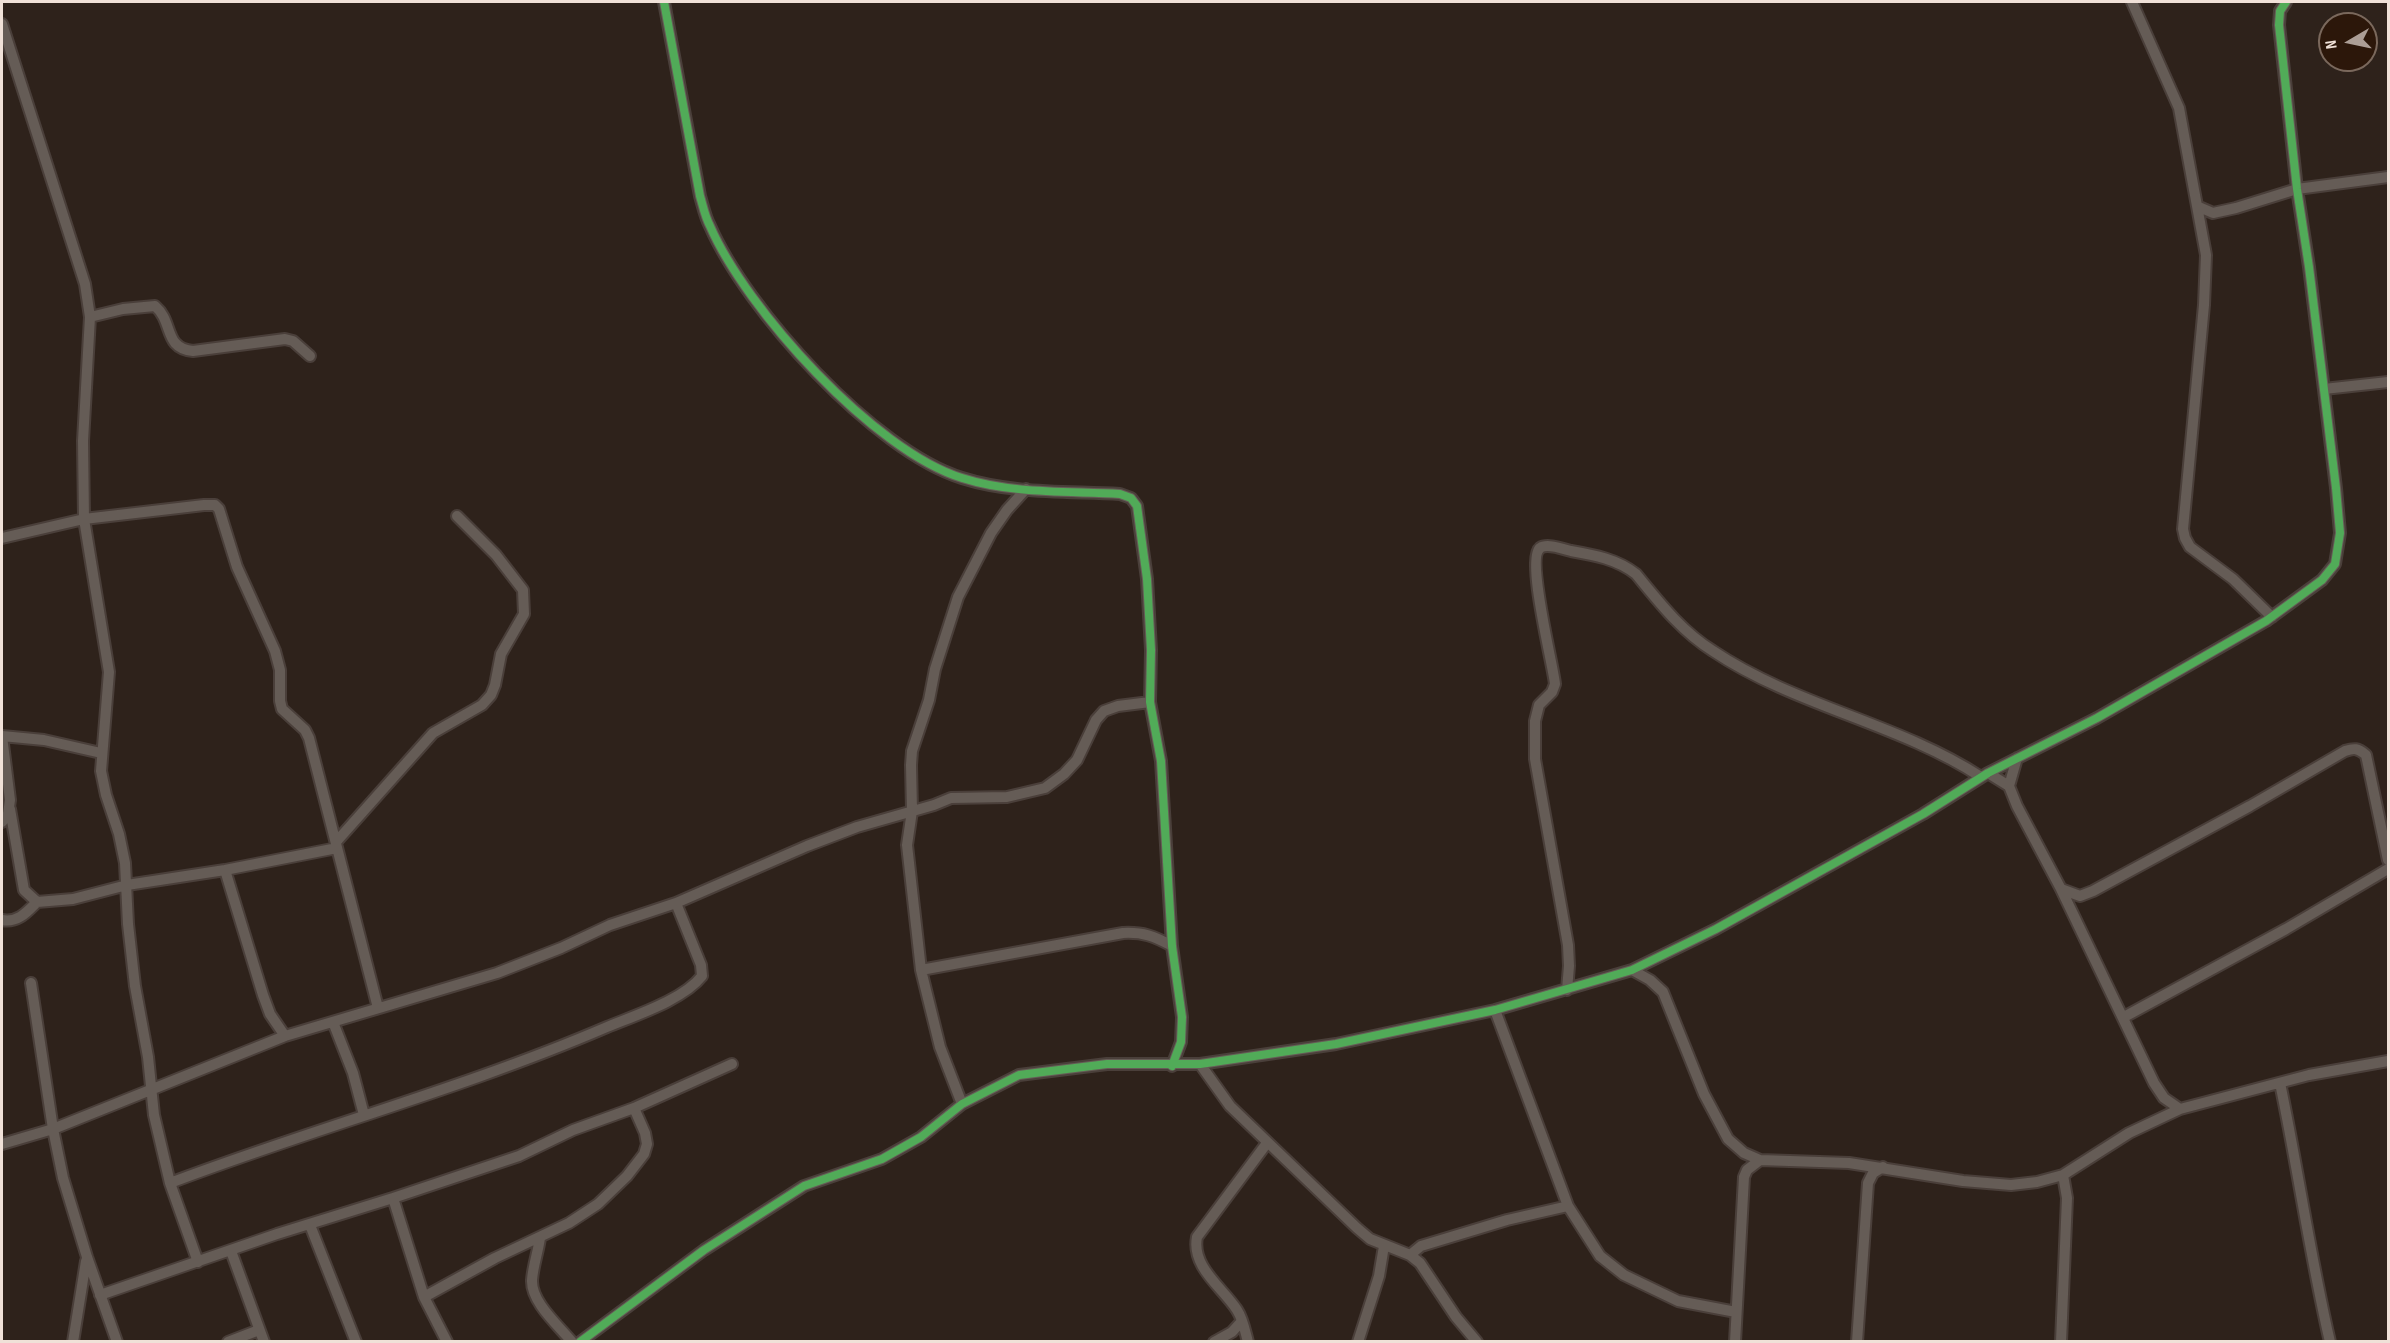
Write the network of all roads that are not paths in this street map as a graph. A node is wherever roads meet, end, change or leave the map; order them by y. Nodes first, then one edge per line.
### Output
1 (664, 2) edge
2 (2132, 2) edge
3 (2286, 2) edge
4 (2, 24) edge
5 (2388, 177) edge
6 (2297, 189) junction
7 (2199, 207) junction
8 (90, 317) junction
9 (310, 356) dead end
10 (2388, 382) edge
11 (2324, 389) junction
12 (1026, 489) junction
13 (457, 516) dead end
14 (84, 519) junction
15 (2, 538) edge
16 (2272, 617) junction
17 (1150, 702) junction
18 (2, 736) edge
19 (101, 753) junction
20 (2017, 758) junction
21 (1984, 775) junction
22 (2009, 786) junction
23 (10, 809) junction
24 (912, 812) junction
25 (2, 822) edge
26 (336, 845) junction
27 (2388, 860) edge
28 (2388, 869) edge
29 (225, 870) junction
30 (127, 885) junction
31 (2061, 889) junction
32 (38, 902) junction
33 (676, 903) junction
34 (2, 920) edge
35 (1172, 946) junction
36 (921, 970) junction
37 (1632, 970) junction
38 (31, 983) dead end
39 (1567, 990) junction
40 (378, 1008) junction
41 (1495, 1010) junction
42 (2124, 1017) junction
43 (333, 1022) junction
44 (285, 1036) junction
45 (2388, 1061) edge
46 (732, 1064) dead end
47 (1200, 1064) junction
48 (1172, 1066) junction
49 (2280, 1083) junction
50 (150, 1088) junction
51 (2164, 1098) junction
52 (962, 1104) junction
53 (633, 1108) junction
54 (2180, 1109) junction
55 (364, 1115) junction
56 (2160, 1118) junction
57 (53, 1129) junction
58 (1267, 1143) junction
59 (2, 1144) edge
60 (1760, 1160) junction
61 (1883, 1167) junction
62 (2063, 1175) junction
63 (170, 1183) junction
64 (393, 1198) junction
65 (1568, 1206) junction
66 (310, 1225) junction
67 (540, 1238) junction
68 (1384, 1246) junction
69 (231, 1251) junction
70 (1410, 1255) junction
71 (87, 1257) junction
72 (198, 1262) junction
73 (100, 1295) junction
74 (424, 1297) junction
75 (1736, 1312) junction
76 (1242, 1321) junction
77 (259, 1330) junction
78 (73, 1341) edge
79 (117, 1341) edge
80 (228, 1341) edge
81 (264, 1341) edge
82 (356, 1341) edge
83 (447, 1341) edge
84 (572, 1341) edge
85 (580, 1341) edge
86 (1214, 1341) edge
87 (1248, 1341) edge
88 (1358, 1341) edge
89 (1478, 1341) edge
90 (1735, 1341) edge
91 (1857, 1341) edge
92 (2061, 1341) edge
93 (2330, 1341) edge

1 - 12 street
2 - 7 street
3 - 6 street
4 - 8 street
5 - 6 street
6 - 7 street
6 - 11 street
7 - 16 street
8 - 9 street
8 - 14 street
10 - 11 street
11 - 16 street
12 - 17 street
12 - 24 street
13 - 26 street
14 - 15 street
14 - 19 street
14 - 26 street
16 - 20 street
17 - 24 street
17 - 35 street
18 - 19 street
18 - 23 street
19 - 30 street
20 - 21 street
20 - 22 street
21 - 22 street
21 - 37 street
21 - 39 street
22 - 31 street
23 - 25 street
23 - 32 street
24 - 33 street
24 - 36 street
26 - 29 street
26 - 40 street
27 - 31 street
28 - 42 street
29 - 30 street
29 - 44 street
30 - 32 street
30 - 50 street
31 - 42 street
32 - 34 street
33 - 40 street
33 - 55 street
35 - 36 street
35 - 48 street
36 - 52 street
37 - 39 street
37 - 60 street
38 - 57 street
39 - 41 street
40 - 43 street
41 - 47 street
41 - 65 street
42 - 51 street
43 - 44 street
43 - 55 street
44 - 50 street
45 - 49 street
46 - 53 street
47 - 48 street
47 - 58 street
48 - 52 street
49 - 54 street
49 - 93 street
50 - 57 street
50 - 63 street
51 - 54 street
51 - 56 street
52 - 85 street
53 - 64 street
53 - 67 street
54 - 56 street
55 - 63 street
56 - 62 street
57 - 59 street
57 - 71 street
58 - 68 street
58 - 76 street
60 - 61 street
60 - 75 street
61 - 62 street
61 - 91 street
62 - 92 street
63 - 72 street
64 - 66 street
64 - 74 street
65 - 70 street
65 - 75 street
66 - 69 street
66 - 82 street
67 - 74 street
67 - 84 street
68 - 70 street
68 - 88 street
69 - 72 street
69 - 77 street
70 - 89 street
71 - 73 street
71 - 78 street
72 - 73 street
73 - 79 street
74 - 83 street
75 - 90 street
76 - 86 street
76 - 87 street
77 - 80 street
77 - 81 street

